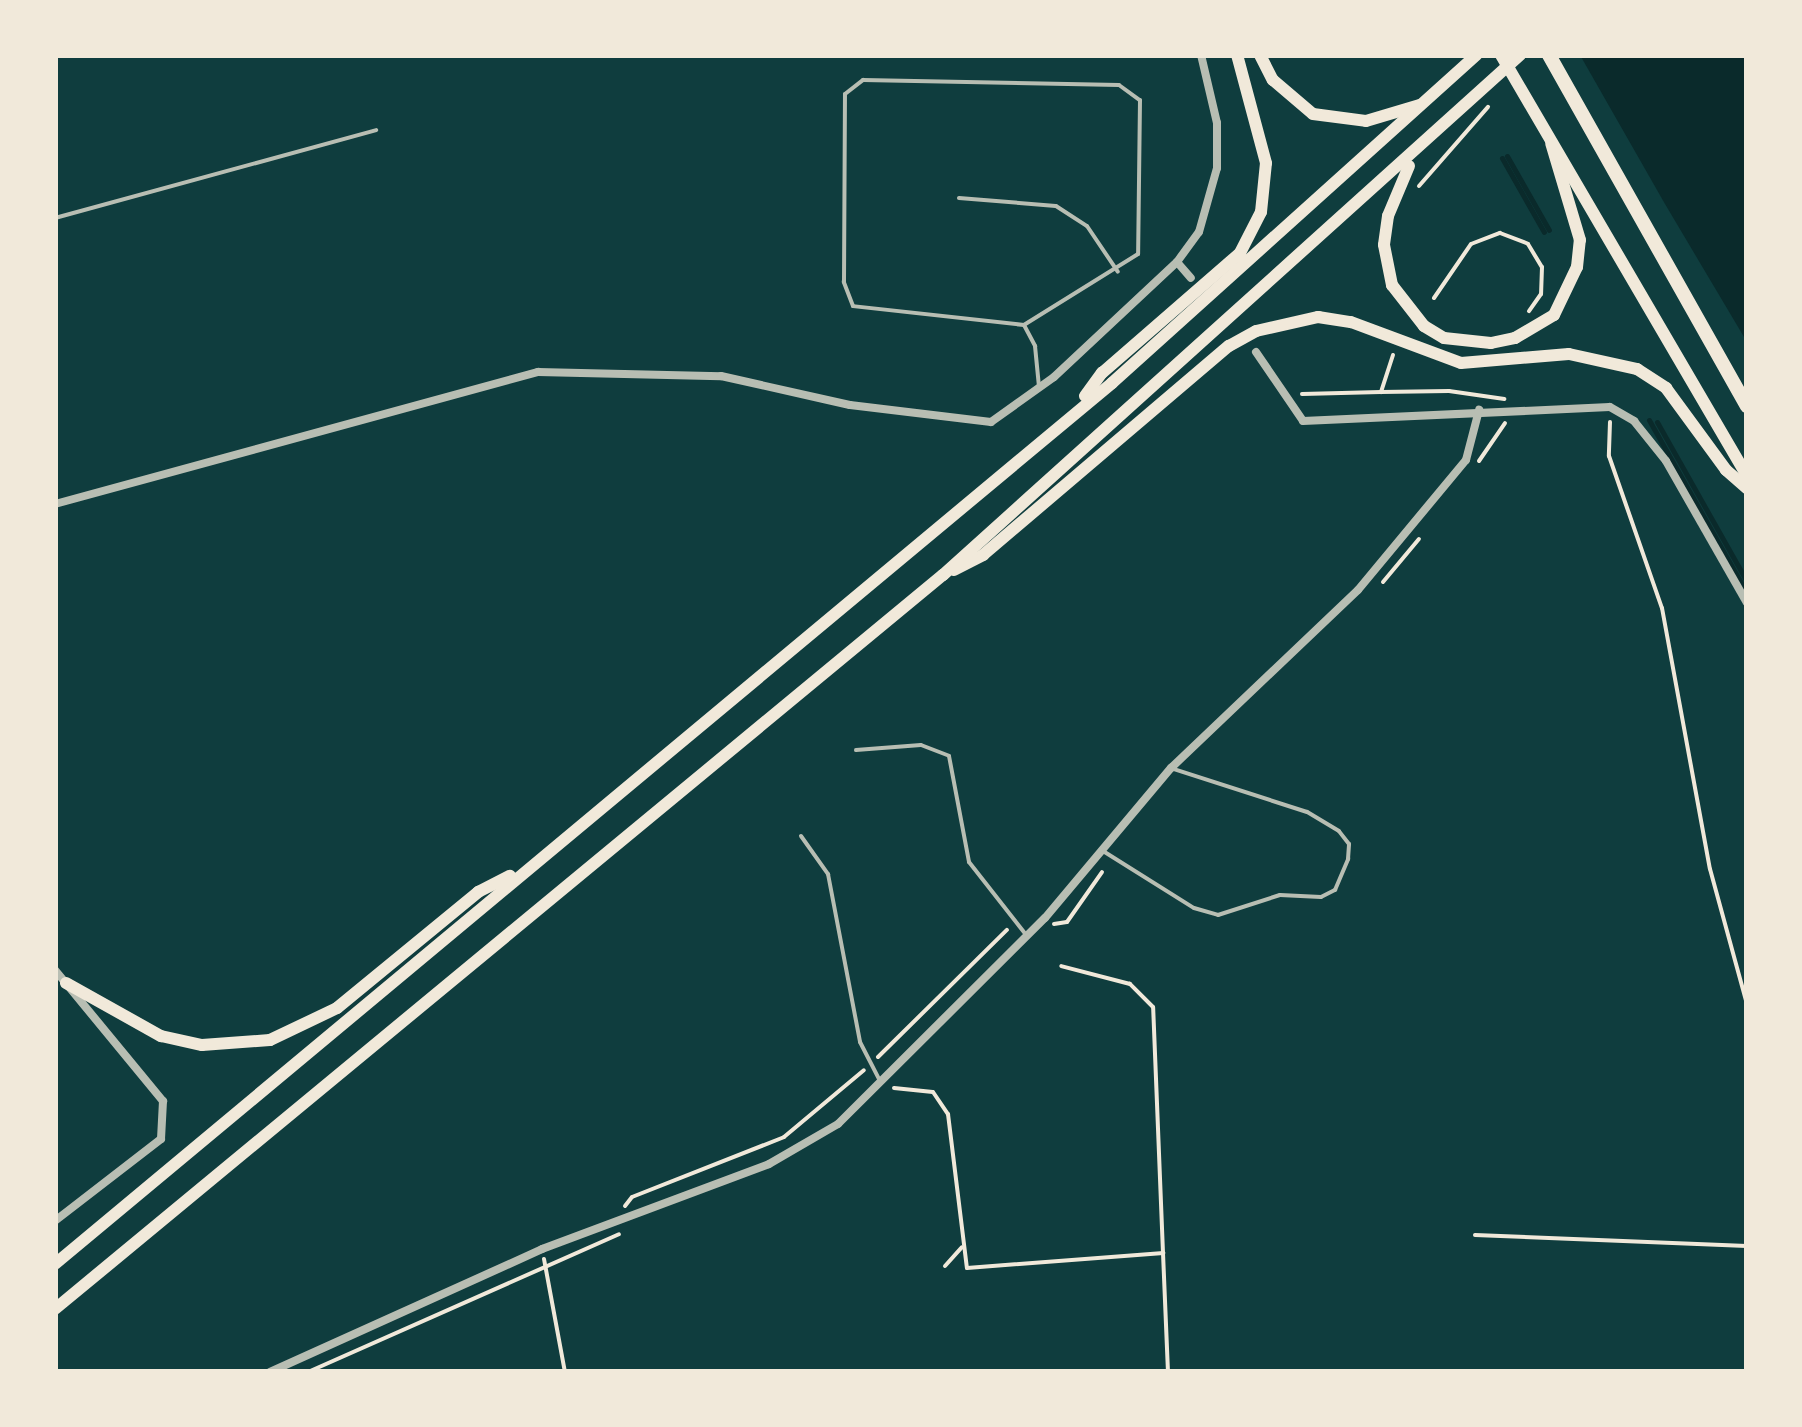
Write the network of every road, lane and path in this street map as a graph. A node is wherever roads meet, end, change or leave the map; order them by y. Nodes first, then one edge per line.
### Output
1 (1201, 55) edge
2 (1238, 55) edge
3 (1260, 55) edge
4 (1476, 55) edge
5 (1501, 55) edge
6 (1520, 55) edge
7 (1549, 55) edge
8 (1427, 102) junction
9 (1470, 124) dead end
10 (376, 130) dead end
11 (1551, 143) junction
12 (1414, 155) junction
13 (1415, 192) dead end
14 (959, 198) dead end
15 (55, 218) edge
16 (1177, 262) junction
17 (1118, 272) junction
18 (1191, 278) dead end
19 (1434, 298) dead end
20 (1525, 314) dead end
21 (1024, 326) junction
22 (1256, 352) dead end
23 (1392, 355) dead end
24 (1293, 384) dead end
25 (1040, 387) junction
26 (1381, 392) junction
27 (1504, 398) dead end
28 (1077, 406) junction
29 (1747, 406) edge
30 (1610, 407) junction
31 (1479, 410) junction
32 (1747, 476) edge
33 (1747, 488) edge
34 (55, 504) edge
35 (943, 576) junction
36 (1747, 603) edge
37 (856, 750) dead end
38 (1172, 768) junction
39 (801, 836) dead end
40 (1099, 848) junction
41 (516, 873) junction
42 (1015, 922) junction
43 (1027, 936) junction
44 (1061, 966) dead end
45 (55, 970) edge
46 (66, 983) junction
47 (1747, 1004) edge
48 (875, 1060) dead end
49 (861, 1073) dead end
50 (881, 1080) junction
51 (625, 1205) dead end
52 (55, 1220) edge
53 (620, 1230) dead end
54 (1475, 1234) dead end
55 (1747, 1246) edge
56 (962, 1247) junction
57 (542, 1249) junction
58 (1163, 1254) junction
59 (55, 1264) edge
60 (945, 1266) dead end
61 (546, 1268) junction
62 (55, 1309) edge
63 (270, 1372) edge
64 (308, 1372) edge
65 (565, 1372) edge
66 (1168, 1372) edge

1 - 16 street
2 - 28 highway
3 - 8 highway
4 - 8 highway
5 - 11 highway
6 - 12 highway
7 - 29 highway
8 - 28 highway
9 - 13 path
10 - 15 lane
11 - 12 highway
11 - 32 highway
12 - 35 highway
14 - 17 lane
16 - 18 street
16 - 25 street
17 - 21 lane
17 - 21 lane
19 - 20 path
21 - 25 lane
22 - 31 street
23 - 26 path
24 - 26 path
25 - 34 street
26 - 27 path
28 - 41 highway
30 - 31 street
30 - 36 street
30 - 47 path
31 - 38 street
33 - 35 highway
35 - 62 highway
37 - 42 lane
38 - 40 street
38 - 40 lane
39 - 50 lane
40 - 43 street
41 - 46 highway
41 - 59 highway
42 - 43 lane
42 - 48 path
43 - 50 street
44 - 58 path
45 - 46 street
46 - 52 street
49 - 51 path
50 - 56 path
50 - 57 street
53 - 61 path
54 - 55 path
56 - 58 path
56 - 60 path
57 - 61 path
57 - 63 street
58 - 66 path
61 - 64 path
61 - 65 path

